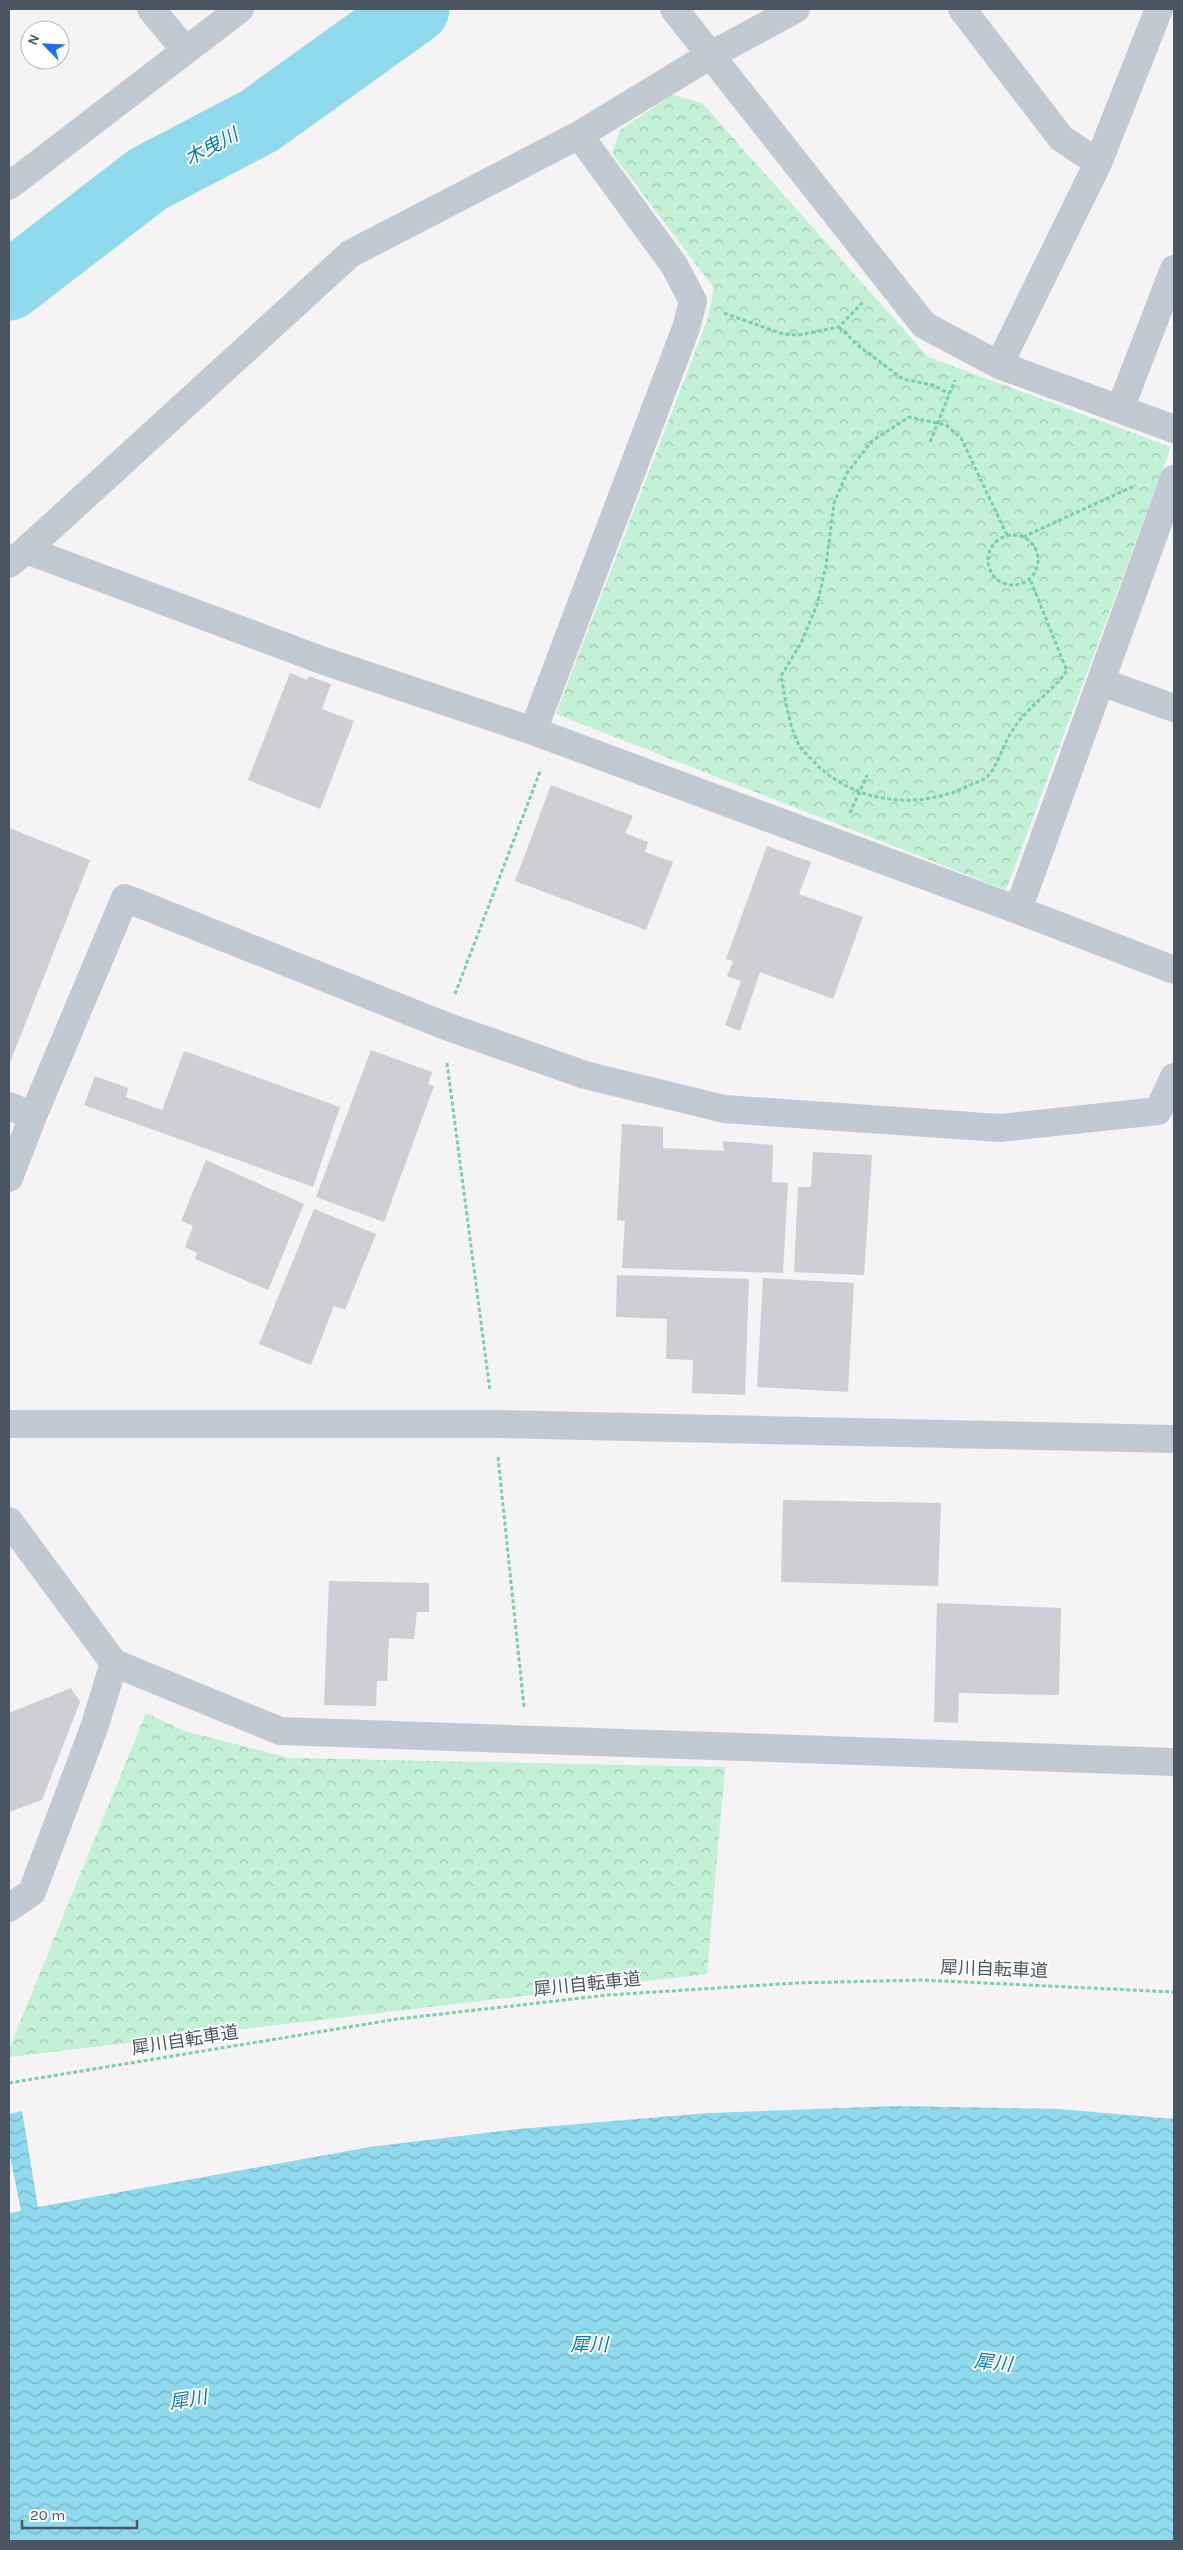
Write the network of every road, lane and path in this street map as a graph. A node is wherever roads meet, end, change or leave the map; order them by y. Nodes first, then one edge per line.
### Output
1 (151, 9) edge
2 (240, 9) edge
3 (674, 9) edge
4 (796, 9) edge
5 (962, 9) edge
6 (1159, 9) edge
7 (185, 50) junction
8 (709, 56) junction
9 (579, 135) junction
10 (1098, 163) junction
11 (9, 186) edge
12 (1174, 269) edge
13 (886, 277) junction
14 (693, 300) junction
15 (838, 327) junction
16 (968, 349) junction
17 (1000, 365) junction
18 (950, 394) junction
19 (1120, 409) junction
20 (938, 424) junction
21 (1174, 429) edge
22 (930, 442) dead end
23 (1174, 479) edge
24 (1139, 484) dead end
25 (1007, 535) junction
26 (1023, 537) junction
27 (17, 557) edge
28 (1030, 579) junction
29 (1101, 682) junction
30 (1174, 708) edge
31 (543, 735) junction
32 (867, 775) dead end
33 (859, 793) junction
34 (837, 843) junction
35 (1018, 910) junction
36 (1174, 970) edge
37 (442, 1025) junction
38 (1174, 1077) edge
39 (9, 1106) edge
40 (33, 1116) junction
41 (9, 1178) edge
42 (9, 1424) edge
43 (495, 1424) junction
44 (1174, 1439) edge
45 (9, 1521) edge
46 (114, 1663) junction
47 (527, 1740) junction
48 (1174, 1762) edge
49 (9, 1908) edge
50 (1174, 1992) edge
51 (9, 2083) edge

1 - 7 street
2 - 7 street
3 - 8 street
4 - 8 street
5 - 10 street
6 - 10 street
7 - 11 street
8 - 9 street
8 - 13 street
9 - 14 street
9 - 27 street
10 - 17 street
12 - 19 street
13 - 15 path
13 - 16 street
14 - 15 path
14 - 31 street
15 - 18 path
16 - 17 street
16 - 18 path
17 - 19 street
18 - 20 path
19 - 21 street
20 - 22 path
20 - 25 path
20 - 33 path
23 - 29 street
24 - 26 path
25 - 26 path
25 - 28 path
26 - 28 path
27 - 31 street
28 - 33 path
29 - 30 street
29 - 35 street
31 - 34 street
31 - 37 path
32 - 33 path
33 - 34 path
34 - 35 street
35 - 36 street
37 - 38 street
37 - 40 street
37 - 43 path
39 - 40 street
40 - 41 street
42 - 43 street
43 - 44 street
43 - 47 path
45 - 46 street
46 - 47 street
46 - 49 street
47 - 48 street
50 - 51 path, 犀川自転車道

